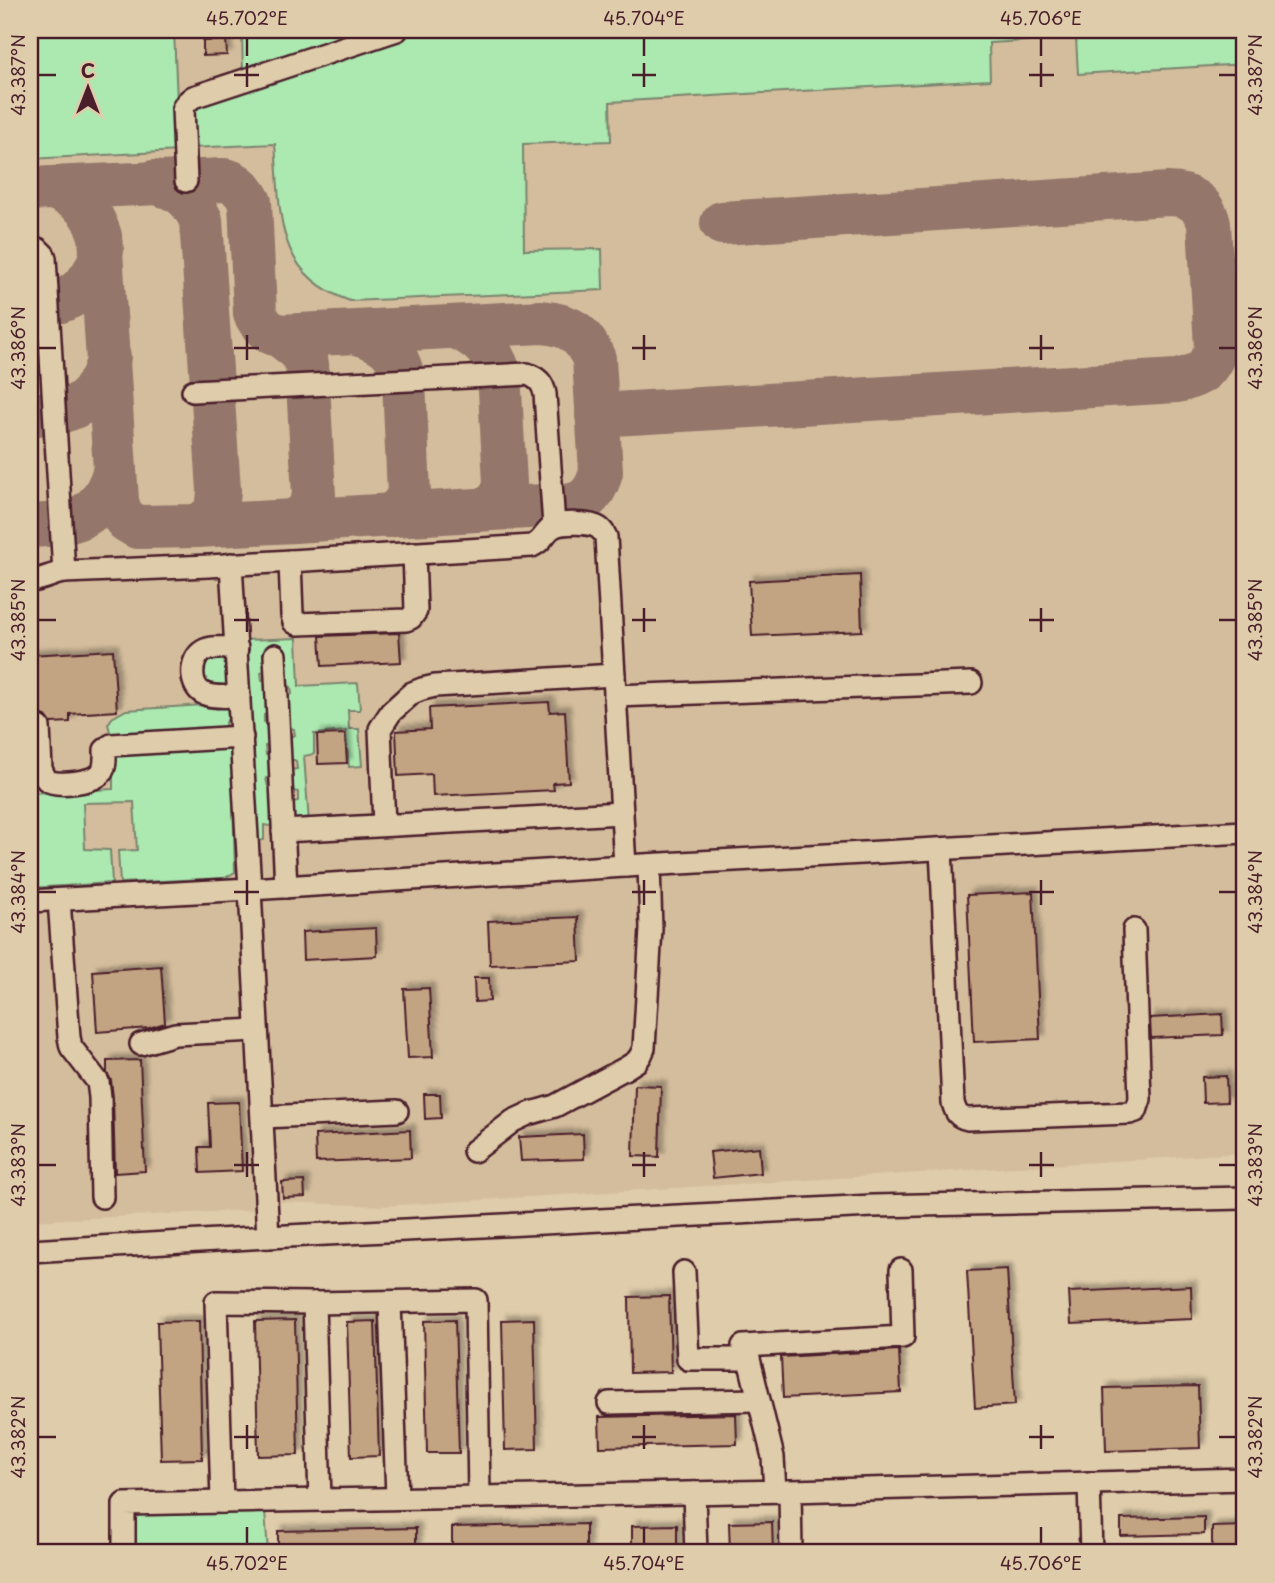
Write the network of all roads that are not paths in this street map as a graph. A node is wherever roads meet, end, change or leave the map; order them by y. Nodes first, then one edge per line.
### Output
1 (397, 30) edge
2 (186, 181) dead end
3 (30, 249) edge
4 (193, 391) dead end
5 (554, 526) junction
6 (414, 553) junction
7 (290, 561) junction
8 (231, 564) junction
9 (64, 572) junction
10 (30, 580) edge
11 (237, 648) junction
12 (275, 654) dead end
13 (971, 683) dead end
14 (615, 685) junction
15 (239, 696) junction
16 (39, 727) dead end
17 (242, 737) junction
18 (622, 813) junction
19 (384, 824) junction
20 (283, 831) junction
21 (1245, 832) edge
22 (941, 849) junction
23 (649, 864) junction
24 (625, 866) junction
25 (286, 887) junction
26 (250, 889) junction
27 (59, 900) junction
28 (30, 901) edge
29 (1134, 930) dead end
30 (257, 1030) junction
31 (141, 1044) dead end
32 (397, 1111) dead end
33 (263, 1117) junction
34 (474, 1151) dead end
35 (102, 1197) dead end
36 (1245, 1198) edge
37 (268, 1237) junction
38 (30, 1251) edge
39 (901, 1270) dead end
40 (684, 1272) dead end
41 (390, 1302) junction
42 (314, 1303) junction
43 (749, 1360) junction
44 (758, 1400) junction
45 (609, 1403) dead end
46 (1245, 1479) edge
47 (1089, 1483) junction
48 (783, 1491) junction
49 (694, 1493) junction
50 (479, 1497) junction
51 (397, 1498) junction
52 (320, 1500) junction
53 (222, 1502) junction
54 (124, 1553) edge
55 (696, 1553) edge
56 (791, 1553) edge
57 (1091, 1553) edge

1 - 2 lane
3 - 9 lane
4 - 5 lane
5 - 6 lane
5 - 14 lane
6 - 7 lane
6 - 7 lane
7 - 8 lane
8 - 9 lane
8 - 11 lane
9 - 10 lane
11 - 15 lane
11 - 15 lane
12 - 20 lane
13 - 14 lane
14 - 18 lane
14 - 19 lane
15 - 17 lane
16 - 17 lane
17 - 26 lane
18 - 19 lane
18 - 24 lane
19 - 20 lane
20 - 25 lane
21 - 22 lane
22 - 23 lane
22 - 29 lane
23 - 24 lane
23 - 34 lane
24 - 25 lane
25 - 26 lane
26 - 27 lane
26 - 30 lane
27 - 28 lane
27 - 35 lane
30 - 31 lane
30 - 33 lane
32 - 33 lane
33 - 37 lane
36 - 37 lane
37 - 38 lane
39 - 43 lane
40 - 43 lane
41 - 42 lane
41 - 50 lane
41 - 51 lane
42 - 52 lane
42 - 53 lane
43 - 44 lane
44 - 45 lane
44 - 48 lane
46 - 47 lane
47 - 48 lane
47 - 57 lane
48 - 49 lane
48 - 56 lane
49 - 50 lane
49 - 55 lane
50 - 51 lane
51 - 52 lane
52 - 53 lane
53 - 54 lane

